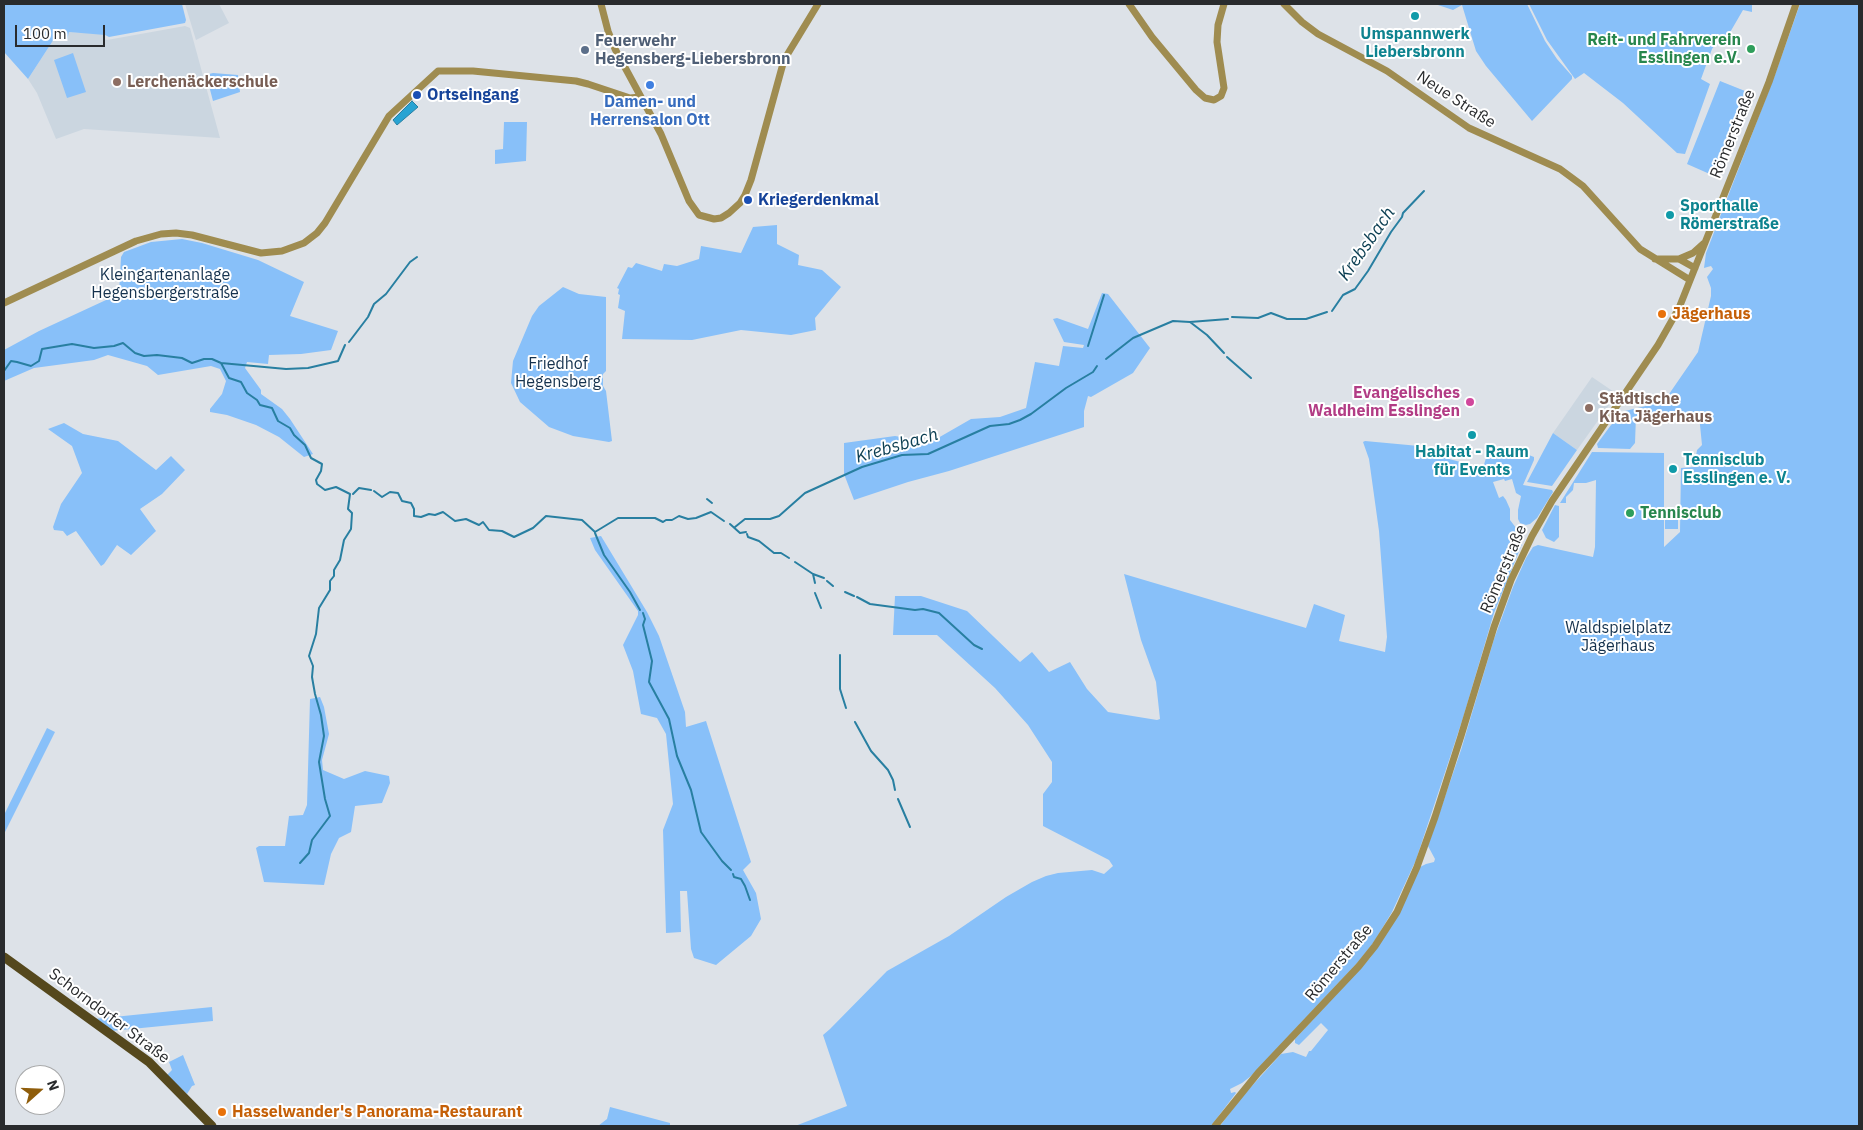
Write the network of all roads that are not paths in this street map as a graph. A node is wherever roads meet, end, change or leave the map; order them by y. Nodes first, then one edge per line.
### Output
1 (601, 4) edge
2 (818, 4) edge
3 (1128, 4) edge
4 (1224, 4) edge
5 (1284, 4) edge
6 (1796, 4) edge
7 (640, 96) junction
8 (1706, 241) junction
9 (1655, 259) junction
10 (1678, 260) junction
11 (1695, 268) junction
12 (1690, 280) junction
13 (4, 303) edge
14 (4, 957) edge
15 (212, 1126) edge
16 (1215, 1126) edge

1 - 7 street
2 - 7 street
3 - 4 street
5 - 9 street, Neue Straße
6 - 8 street, Römerstraße
7 - 13 street
8 - 10 street
8 - 11 street, Römerstraße
9 - 10 street
9 - 12 street, Neue Straße
10 - 11 street
11 - 12 street, Römerstraße
12 - 16 street, Römerstraße
14 - 15 main road, Schorndorfer Straße

